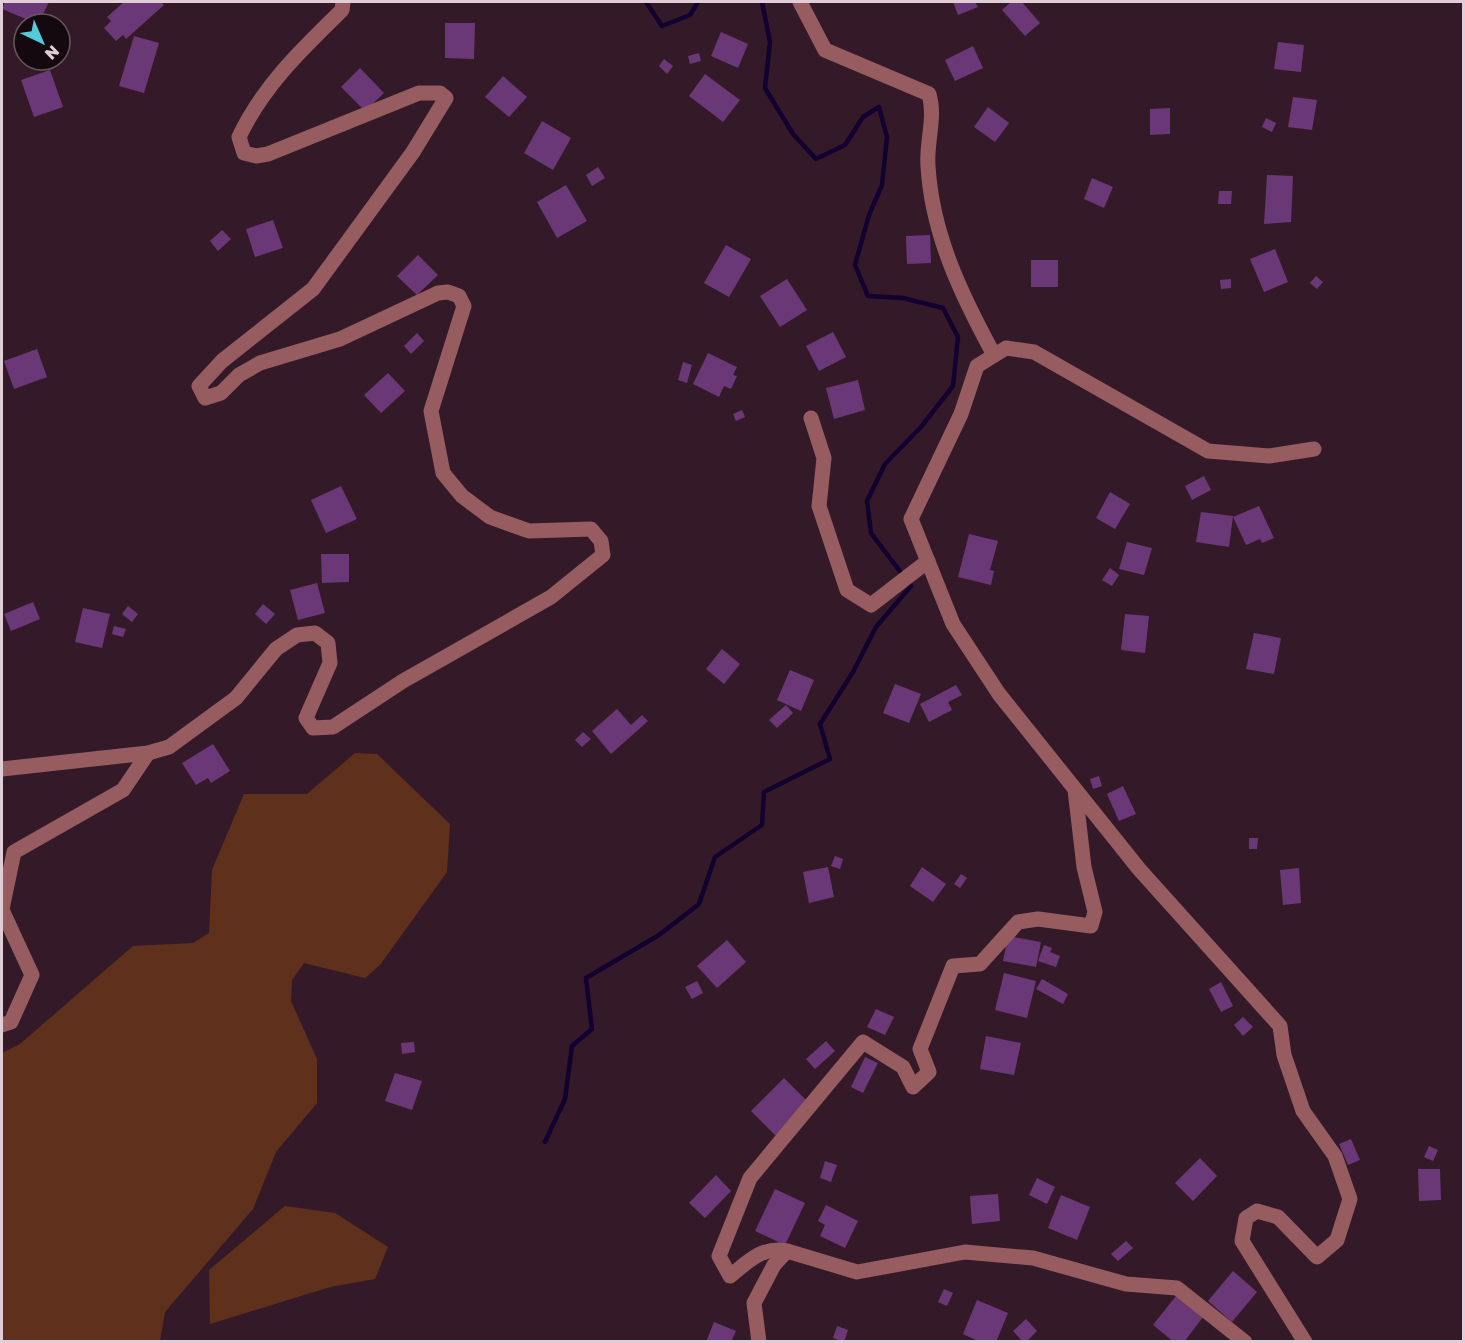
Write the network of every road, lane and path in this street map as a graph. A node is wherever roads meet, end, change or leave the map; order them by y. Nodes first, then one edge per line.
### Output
1 (343, 2) edge
2 (800, 2) edge
3 (994, 355) junction
4 (811, 418) dead end
5 (1314, 449) dead end
6 (928, 561) junction
7 (148, 753) junction
8 (2, 769) edge
9 (1075, 790) junction
10 (2, 910) edge
11 (2, 1025) edge
12 (787, 1251) junction
13 (759, 1341) edge
14 (1245, 1341) edge
15 (1305, 1341) edge

1 - 7 street
2 - 3 street
3 - 5 street
3 - 6 street
4 - 6 street
6 - 9 street
7 - 8 street
7 - 10 street
9 - 12 street
9 - 15 street
10 - 11 street
12 - 13 street
12 - 14 street

